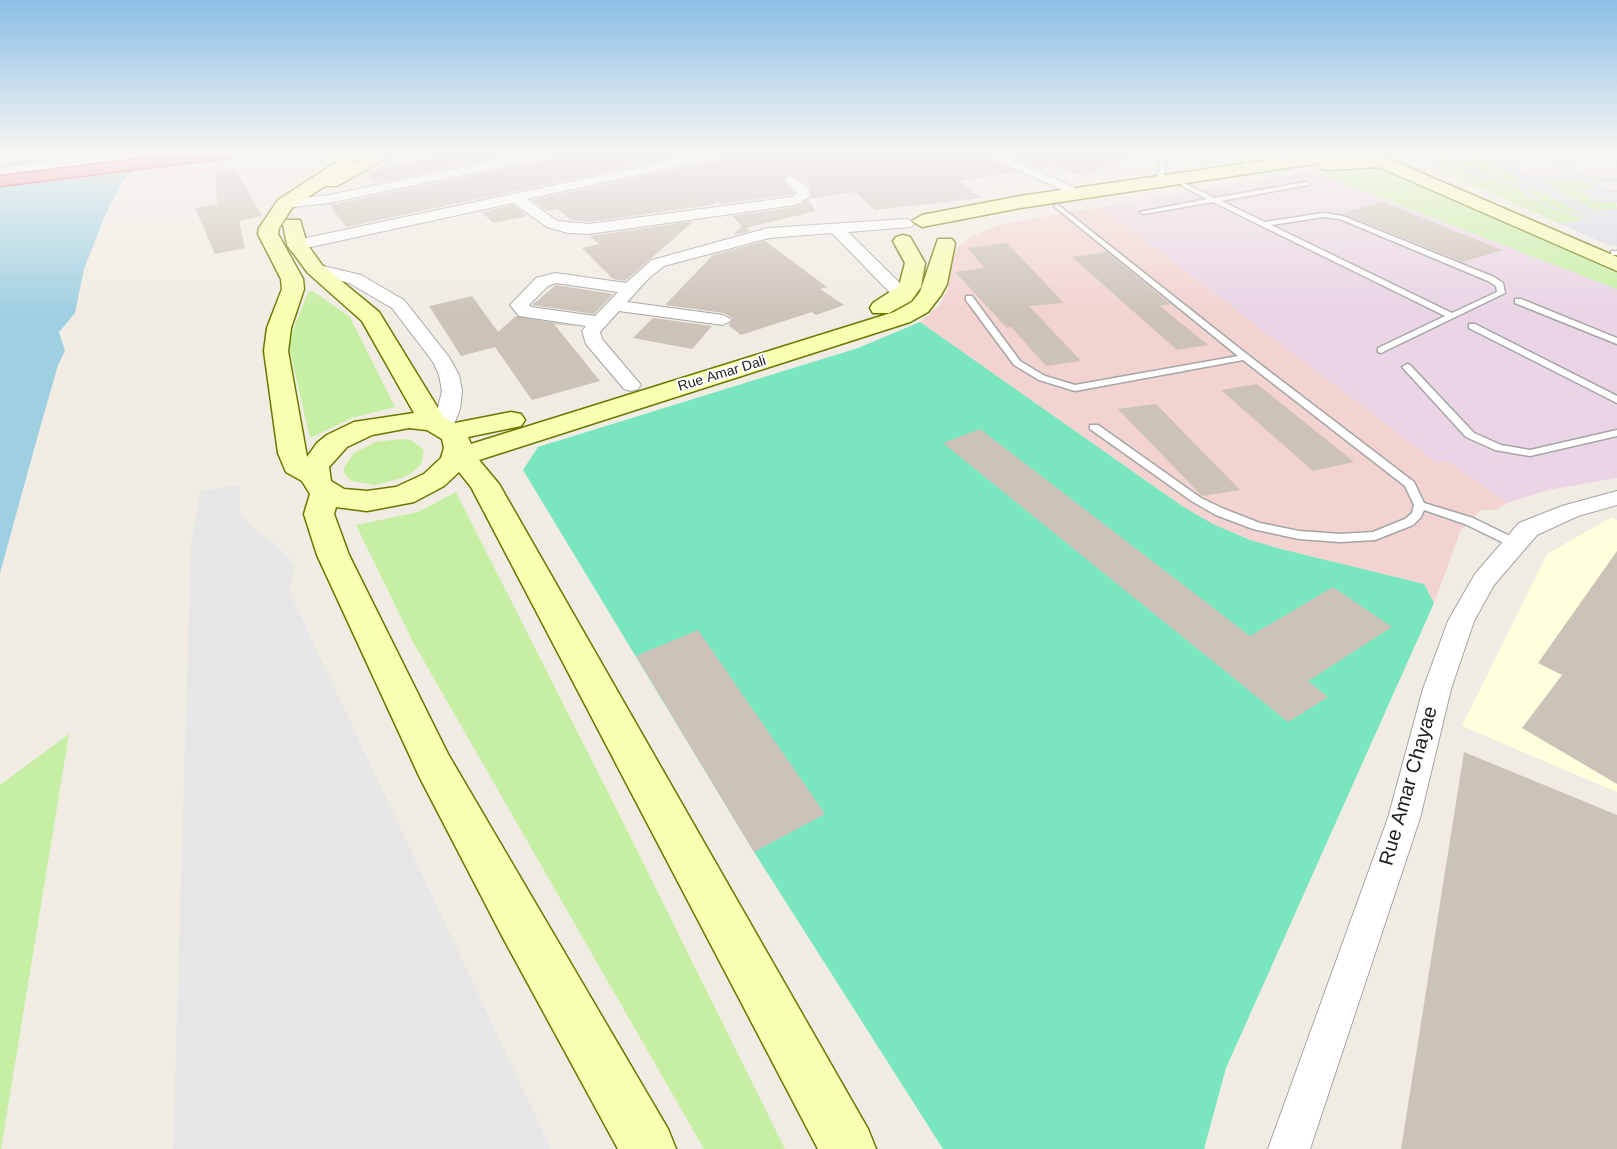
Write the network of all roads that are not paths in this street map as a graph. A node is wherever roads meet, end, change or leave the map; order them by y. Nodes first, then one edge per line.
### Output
1 (1057, 206) edge
2 (290, 207) edge
3 (294, 207) edge
4 (476, 207) edge
5 (528, 207) edge
6 (754, 207) edge
7 (1018, 207) edge
8 (1054, 207) edge
9 (1176, 207) edge
10 (1230, 207) edge
11 (1502, 207) edge
12 (1143, 212) dead end
13 (1265, 224) junction
14 (842, 228) junction
15 (907, 231) junction
16 (950, 238) junction
17 (297, 245) junction
18 (1616, 256) edge
19 (315, 268) junction
20 (629, 288) junction
21 (903, 296) junction
22 (969, 298) dead end
23 (1518, 301) dead end
24 (614, 305) junction
25 (1451, 316) junction
26 (723, 320) dead end
27 (598, 322) junction
28 (1472, 326) dead end
29 (1617, 340) edge
30 (1381, 350) dead end
31 (1245, 357) junction
32 (1407, 367) dead end
33 (631, 385) junction
34 (1617, 400) edge
35 (1095, 427) dead end
36 (1617, 433) edge
37 (448, 440) junction
38 (319, 484) junction
39 (1617, 498) edge
40 (1420, 505) junction
41 (1514, 543) junction
42 (648, 1149) edge
43 (848, 1149) edge
44 (1289, 1149) edge

1 - 31 lane
2 - 38 street
3 - 17 street
4 - 17 street
5 - 6 street
7 - 15 street
8 - 16 street
9 - 12 lane
10 - 13 lane
11 - 18 street
13 - 25 lane
13 - 25 lane
14 - 15 street
14 - 20 street
14 - 21 street
15 - 16 street
15 - 16 street
15 - 21 street
16 - 37 street, Rue Amar Dali
17 - 19 street
19 - 37 street
19 - 37 street
20 - 24 street
20 - 27 street
21 - 33 street, Rue Amar Dali
22 - 31 lane
23 - 29 lane
24 - 26 street
24 - 27 street
25 - 30 lane
27 - 33 street
28 - 34 lane
31 - 40 lane
32 - 36 lane
33 - 37 street, Rue Amar Dali
35 - 40 lane
37 - 38 street
37 - 38 street
37 - 43 street
38 - 42 street
39 - 41 street, Rue Amar Chayae
40 - 41 lane
41 - 44 street, Rue Amar Chayae

